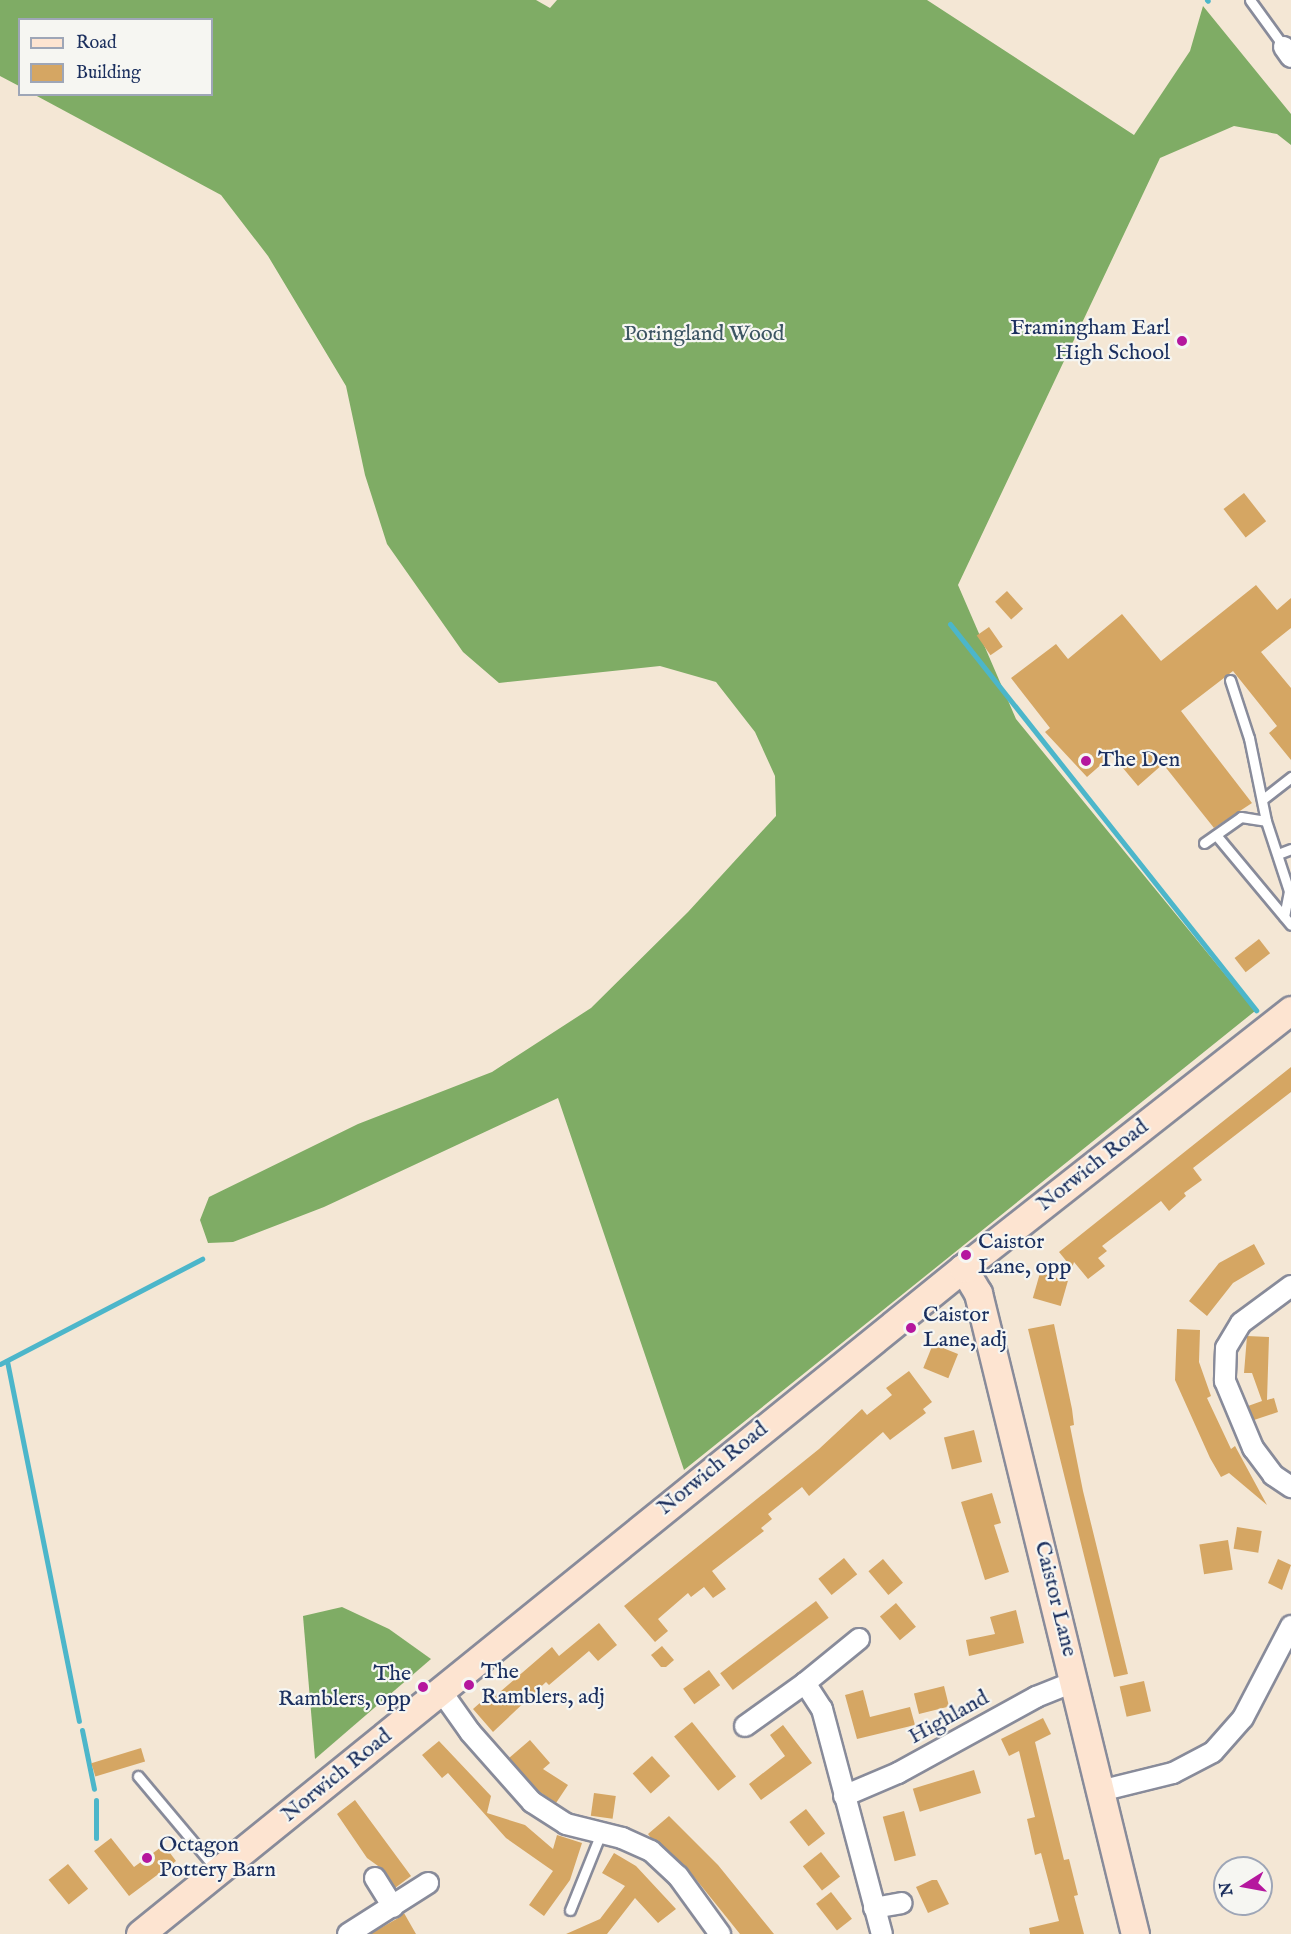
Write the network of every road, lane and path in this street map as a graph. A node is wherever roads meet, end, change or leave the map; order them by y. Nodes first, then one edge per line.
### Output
1 (1250, 0) edge
2 (1287, 52) edge
3 (1230, 680) dead end
4 (1291, 777) edge
5 (1263, 800) junction
6 (1266, 821) junction
7 (1216, 836) junction
8 (1204, 843) dead end
9 (1291, 849) edge
10 (1278, 854) junction
11 (1284, 916) junction
12 (1291, 925) edge
13 (1291, 1010) edge
14 (963, 1268) junction
15 (1291, 1286) edge
16 (1291, 1487) edge
17 (1291, 1626) edge
18 (859, 1639) dead end
19 (1076, 1682) junction
20 (805, 1683) junction
21 (441, 1691) junction
22 (746, 1726) dead end
23 (138, 1776) dead end
24 (1100, 1791) junction
25 (844, 1796) junction
26 (601, 1833) junction
27 (219, 1872) junction
28 (375, 1878) dead end
29 (428, 1883) dead end
30 (902, 1903) dead end
31 (393, 1907) junction
32 (874, 1908) junction
33 (570, 1910) dead end
34 (140, 1934) edge
35 (348, 1934) edge
36 (720, 1934) edge
37 (882, 1934) edge
38 (1135, 1934) edge

1 - 2 lane
3 - 5 lane
4 - 5 lane
5 - 6 lane
6 - 7 lane
6 - 10 lane
7 - 8 lane
7 - 11 lane
9 - 10 lane
10 - 11 lane
11 - 12 lane
13 - 14 main road, Norwich Road
14 - 19 main road, Caistor Lane
14 - 21 main road, Norwich Road
15 - 16 street
17 - 24 street
18 - 20 street
19 - 24 main road, Caistor Lane
19 - 25 street, Highland
20 - 22 street
20 - 25 street
21 - 26 street
21 - 27 main road, Norwich Road
23 - 27 lane
24 - 38 main road, Caistor Lane
25 - 32 street
26 - 33 lane
26 - 36 street
27 - 34 main road, Norwich Road
28 - 31 street
29 - 31 street
30 - 32 street
31 - 35 street
32 - 37 street

